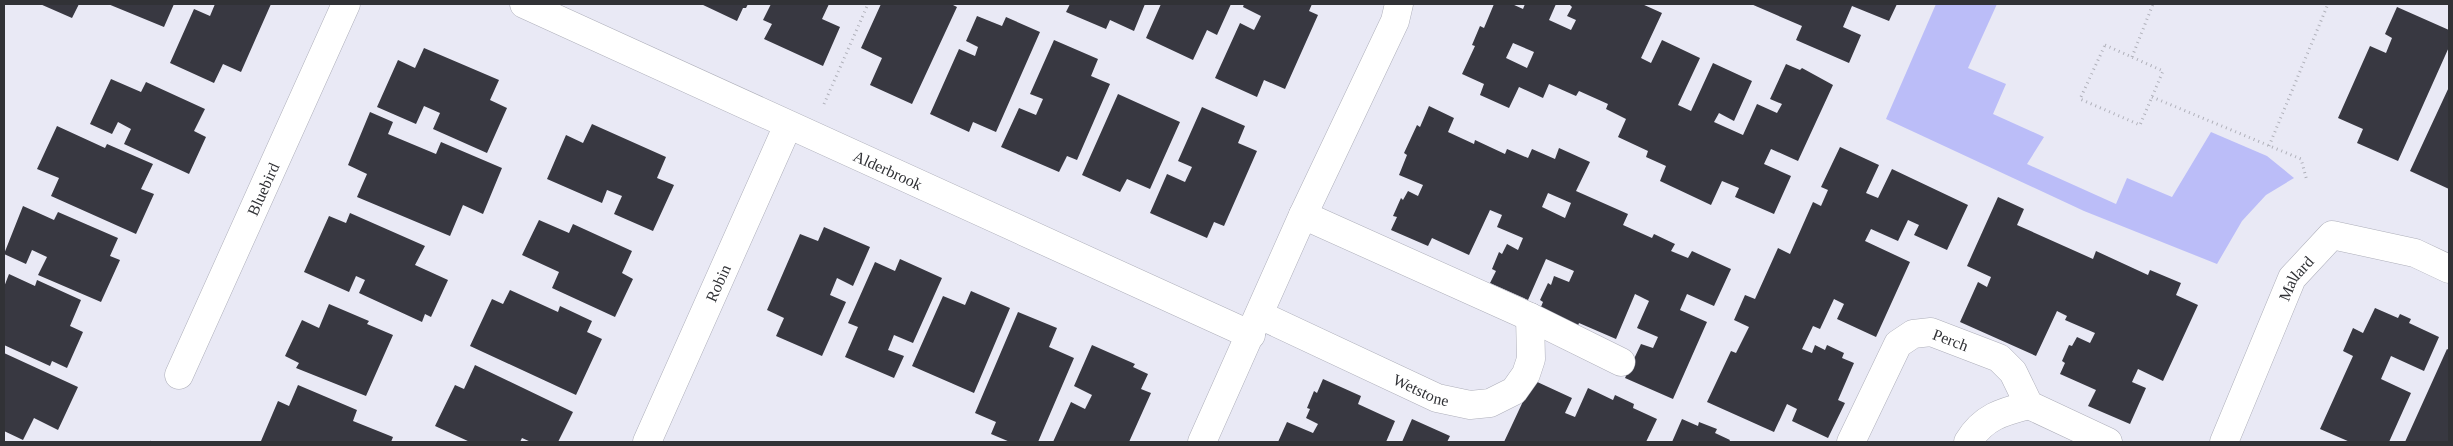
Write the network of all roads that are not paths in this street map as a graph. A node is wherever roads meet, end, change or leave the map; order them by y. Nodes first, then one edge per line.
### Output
1 (346, 4) edge
2 (524, 4) edge
3 (1398, 4) edge
4 (799, 130) junction
5 (1303, 215) junction
6 (2449, 269) edge
7 (1530, 318) junction
8 (1255, 325) junction
9 (1621, 362) dead end
10 (179, 375) dead end
11 (2029, 405) junction
12 (648, 442) edge
13 (1202, 442) edge
14 (1851, 442) edge
15 (1968, 442) edge
16 (2108, 442) edge
17 (2224, 442) edge

1 - 10 street, Bluebird
2 - 4 street, Alderbrook
3 - 5 street
4 - 8 street, Alderbrook
4 - 12 street, Robin
5 - 7 street
5 - 8 street
6 - 17 street, Mallard
7 - 8 street, Wetstone
7 - 9 street
8 - 13 street
11 - 14 street, Perch
11 - 15 street
11 - 16 street

